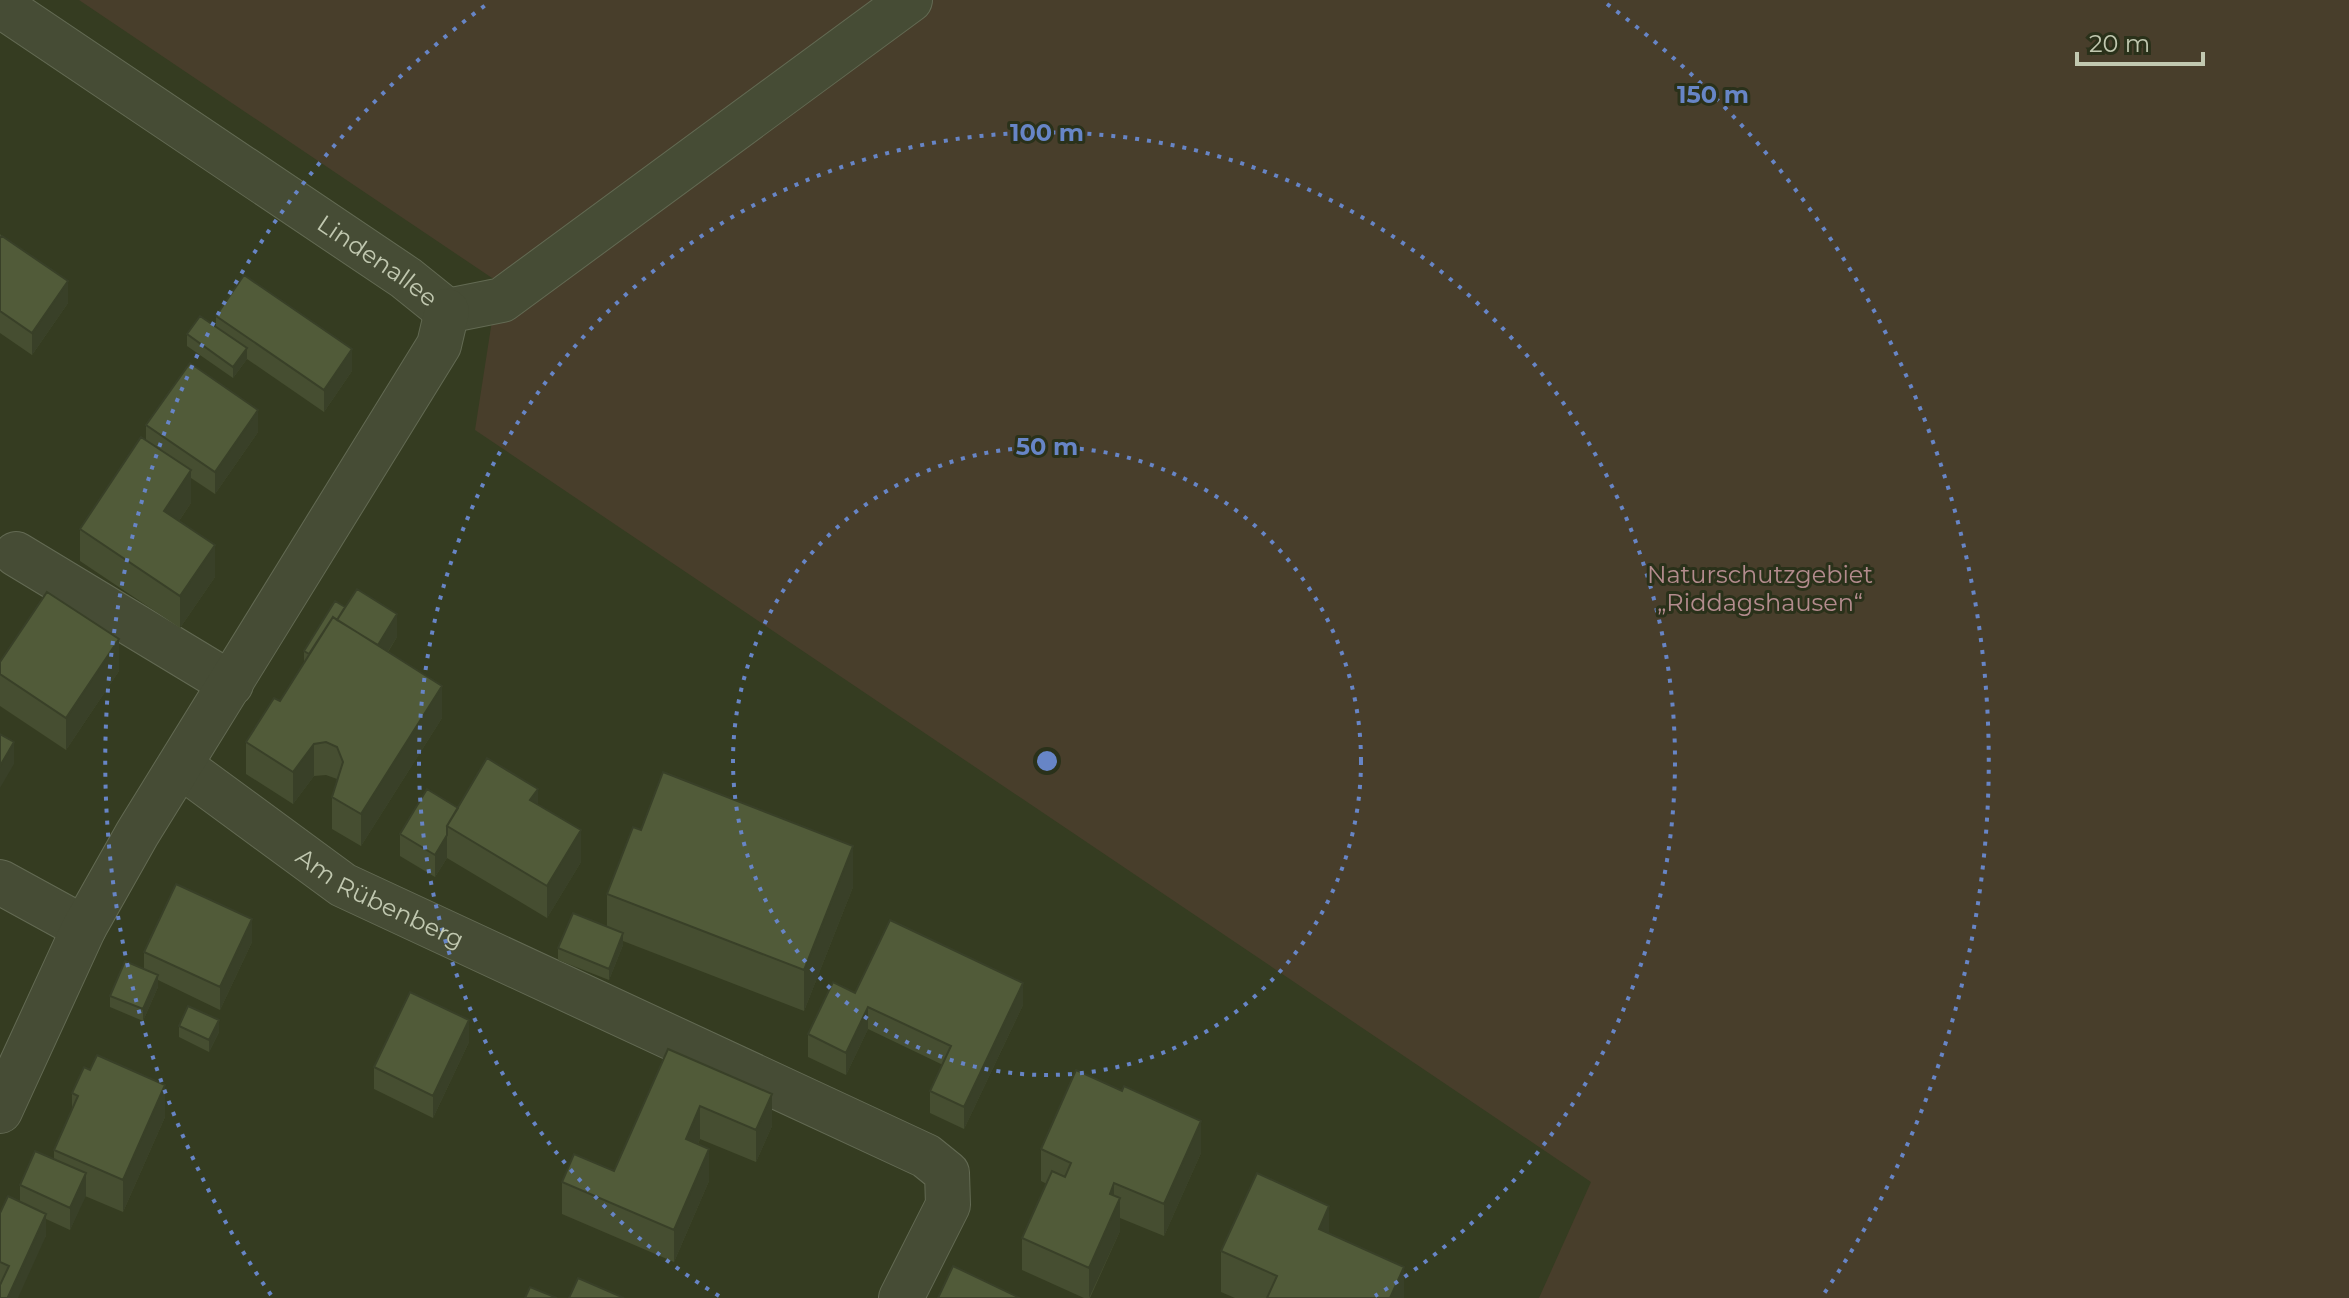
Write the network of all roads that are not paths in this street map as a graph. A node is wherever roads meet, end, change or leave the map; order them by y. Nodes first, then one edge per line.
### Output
1 (910, 0) edge
2 (0, 5) edge
3 (447, 311) junction
4 (16, 554) dead end
5 (231, 684) junction
6 (181, 766) junction
7 (0, 882) edge
8 (84, 928) junction
9 (0, 1111) edge
10 (922, 1255) junction
11 (964, 1274) edge
12 (901, 1298) edge

1 - 3 street, Lindenallee
2 - 3 street, Lindenallee
3 - 5 street
4 - 5 street
5 - 6 street
6 - 8 street
6 - 10 street, Am Rübenberg
7 - 8 street
8 - 9 street
10 - 11 street
10 - 12 street, Am Rübenberg

